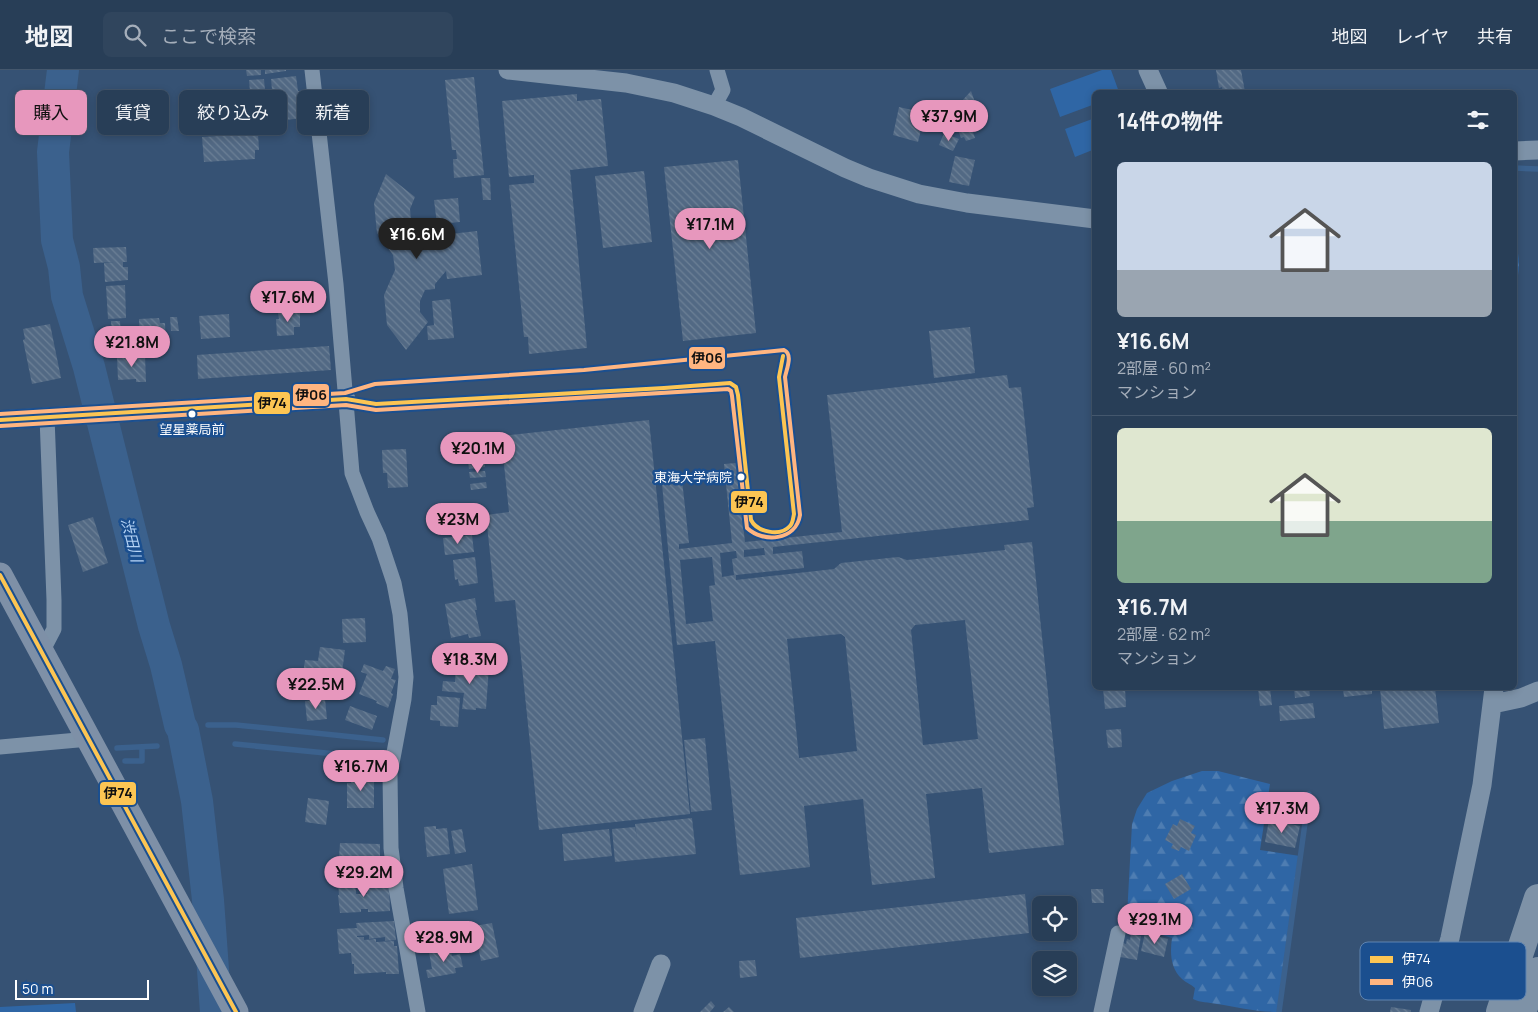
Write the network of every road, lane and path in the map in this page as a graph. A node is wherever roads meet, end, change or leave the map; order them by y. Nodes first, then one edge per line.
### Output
1 (312, 70) edge
2 (508, 70) edge
3 (717, 70) edge
4 (1148, 70) edge
5 (1157, 90) edge
6 (714, 106) junction
7 (1538, 150) edge
8 (1517, 151) edge
9 (1092, 219) edge
10 (346, 399) junction
11 (47, 418) junction
12 (0, 420) edge
13 (0, 575) edge
14 (42, 652) junction
15 (1538, 691) edge
16 (1494, 696) edge
17 (89, 739) junction
18 (0, 747) edge
19 (1538, 898) edge
20 (1118, 933) dead end
21 (1449, 942) edge
22 (1523, 942) edge
23 (661, 964) dead end
24 (1538, 971) edge
25 (1504, 1000) edge
26 (236, 1012) edge
27 (418, 1012) edge
28 (642, 1012) edge
29 (1101, 1012) edge
30 (1500, 1012) edge
31 (1522, 1012) edge

1 - 10 street
2 - 6 street
3 - 6 street
4 - 5 street
6 - 9 street
7 - 8 street
10 - 11 street
10 - 27 street
11 - 12 street
11 - 14 street
13 - 14 highway
14 - 17 highway
15 - 16 street
16 - 21 street
17 - 18 street
17 - 26 highway
19 - 22 highway
20 - 29 street
23 - 28 street
24 - 31 highway
25 - 30 highway

